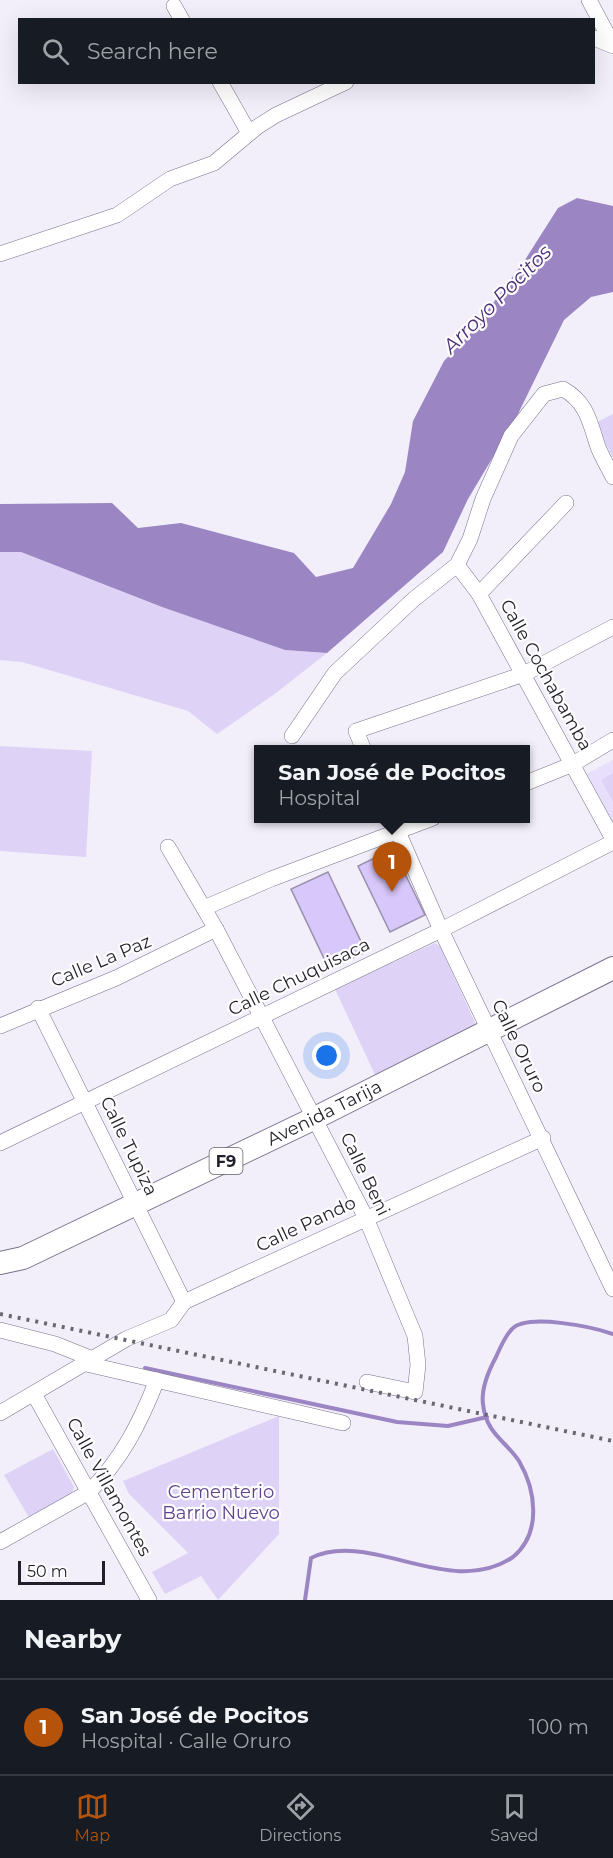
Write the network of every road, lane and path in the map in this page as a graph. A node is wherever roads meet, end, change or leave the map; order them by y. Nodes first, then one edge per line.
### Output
1 (590, 0) edge
2 (174, 6) dead end
3 (181, 18) edge
4 (595, 38) edge
5 (613, 46) edge
6 (220, 84) edge
7 (342, 84) edge
8 (249, 133) junction
9 (0, 254) edge
10 (613, 477) edge
11 (566, 503) dead end
12 (457, 565) junction
13 (480, 594) junction
14 (613, 627) edge
15 (524, 674) junction
16 (292, 736) dead end
17 (613, 740) edge
18 (362, 745) edge
19 (573, 764) junction
20 (530, 781) edge
21 (411, 823) edge
22 (394, 826) edge
23 (613, 840) edge
24 (168, 847) dead end
25 (204, 908) junction
26 (216, 929) junction
27 (441, 930) junction
28 (613, 968) edge
29 (38, 1008) junction
30 (262, 1016) junction
31 (0, 1026) edge
32 (489, 1029) junction
33 (85, 1102) junction
34 (315, 1118) junction
35 (543, 1138) junction
36 (0, 1143) edge
37 (136, 1204) junction
38 (366, 1218) junction
39 (23, 1258) junction
40 (0, 1263) edge
41 (0, 1270) edge
42 (613, 1289) edge
43 (184, 1302) junction
44 (0, 1330) edge
45 (86, 1361) junction
46 (157, 1380) junction
47 (367, 1382) dead end
48 (34, 1394) junction
49 (0, 1413) edge
50 (343, 1423) dead end
51 (89, 1492) junction
52 (0, 1542) edge
53 (144, 1598) edge

1 - 5 street
2 - 3 street
4 - 5 street
6 - 8 street
7 - 8 street
8 - 9 street
10 - 12 street
11 - 13 street
12 - 13 street, Calle Cochabamba
12 - 16 street
13 - 15 street, Calle Cochabamba
14 - 15 street
15 - 18 street
15 - 19 street, Calle Cochabamba
17 - 19 street
19 - 20 street
19 - 23 street, Calle Cochabamba
21 - 22 street
22 - 25 street
22 - 27 street, Calle Oruro
23 - 27 street, Calle Chuquisaca
24 - 25 street, Calle Beni
25 - 26 street, Calle Beni
26 - 29 street, Calle La Paz
26 - 30 street, Calle Beni
27 - 30 street, Calle Chuquisaca
27 - 32 street, Calle Oruro
28 - 32 highway, Avenida Tarija / F9
29 - 31 street, Calle La Paz
29 - 33 street, Calle Tupiza
30 - 33 street, Calle Chuquisaca
30 - 34 street, Calle Beni
32 - 34 highway, Avenida Tarija / F9
32 - 35 street, Calle Oruro
33 - 36 street, Calle Chuquisaca
33 - 37 street, Calle Tupiza
34 - 37 highway, Avenida Tarija / F9
34 - 38 street, Calle Beni
35 - 38 street, Calle Pando
35 - 42 street, Calle Oruro
37 - 39 highway, Avenida Tarija / F9
37 - 43 street, Calle Tupiza
38 - 43 street, Calle Pando
38 - 47 street, Calle Beni
39 - 40 highway, Avenida Tarija / F9
39 - 41 street
43 - 45 street
44 - 45 street
45 - 46 street
45 - 48 street
46 - 50 street
46 - 51 street
48 - 49 street
48 - 51 street, Calle Villamontes
51 - 52 street
51 - 53 street, Calle Villamontes

